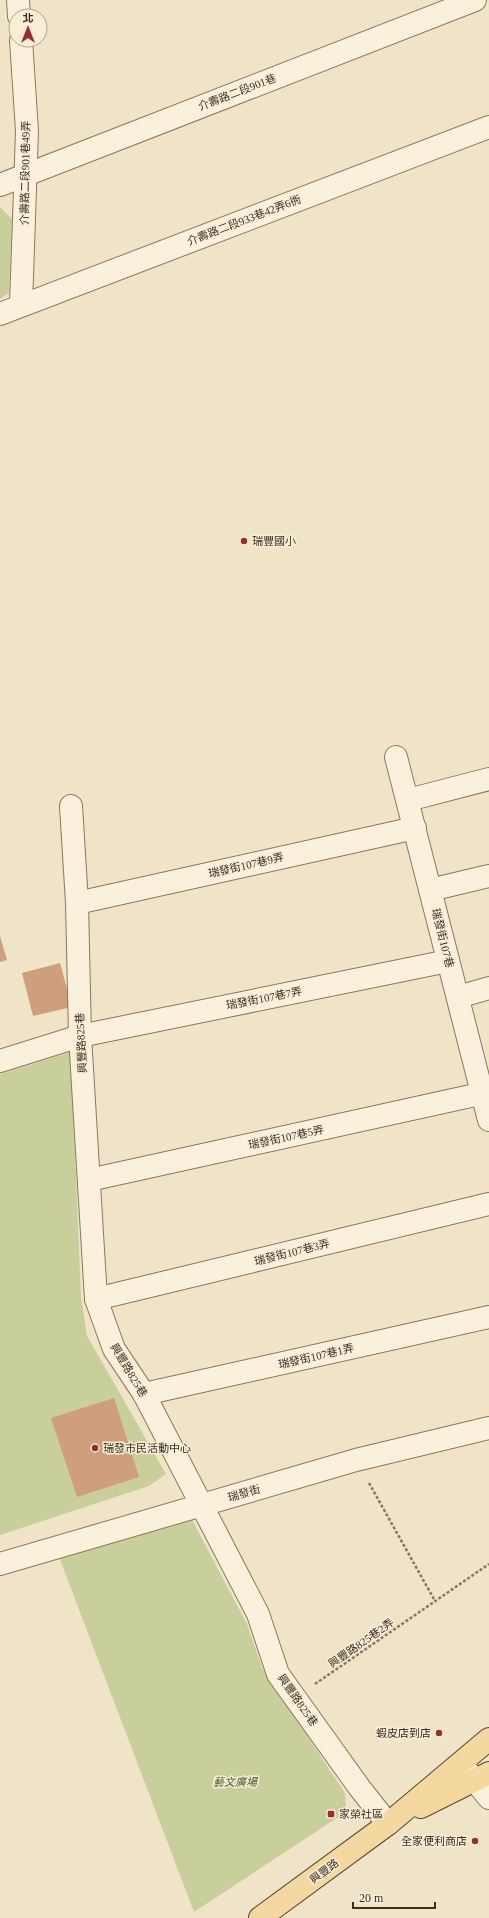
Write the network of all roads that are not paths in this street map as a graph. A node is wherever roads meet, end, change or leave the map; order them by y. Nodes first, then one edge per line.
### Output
1 (475, 0) edge
2 (22, 48) edge
3 (489, 127) edge
4 (27, 174) junction
5 (0, 185) edge
6 (21, 305) junction
7 (0, 314) edge
8 (396, 757) dead end
9 (489, 779) edge
10 (408, 800) junction
11 (71, 806) dead end
12 (415, 828) junction
13 (489, 876) edge
14 (430, 890) junction
15 (77, 903) junction
16 (448, 961) junction
17 (489, 988) edge
18 (458, 997) junction
19 (80, 1036) junction
20 (0, 1061) edge
21 (486, 1093) edge
22 (489, 1120) edge
23 (89, 1180) junction
24 (489, 1204) edge
25 (96, 1299) junction
26 (489, 1317) edge
27 (144, 1394) junction
28 (489, 1428) edge
29 (201, 1506) junction
30 (0, 1564) edge
31 (489, 1739) edge
32 (460, 1762) junction
33 (482, 1776) edge
34 (489, 1798) edge
35 (388, 1824) junction
36 (260, 1918) edge

1 - 4 street, 介壽路二段901巷
2 - 4 street, 介壽路二段901巷49弄
3 - 6 street, 介壽路二段933巷42弄6衖
4 - 5 street, 介壽路二段901巷
4 - 6 street, 介壽路二段901巷49弄
6 - 7 street, 介壽路二段933巷42弄6衖
8 - 10 street, 瑞發街107巷
9 - 10 street
10 - 12 street, 瑞發街107巷
11 - 15 street, 興豐路825巷
12 - 14 street, 瑞發街107巷
12 - 15 street, 瑞發街107巷9弄
13 - 14 street
14 - 16 street, 瑞發街107巷
15 - 19 street, 興豐路825巷
16 - 18 street, 瑞發街107巷
16 - 19 street, 瑞發街107巷7弄
17 - 18 street
18 - 21 street, 瑞發街107巷
19 - 20 street, 瑞發街107巷7弄
19 - 23 street, 興豐路825巷
21 - 22 street, 瑞發街107巷
21 - 23 street, 瑞發街107巷5弄
23 - 25 street, 興豐路825巷
24 - 25 street, 瑞發街107巷3弄
25 - 27 street, 興豐路825巷
26 - 27 street, 瑞發街107巷1弄
27 - 29 street, 興豐路825巷
28 - 29 street, 瑞發街
29 - 30 street, 瑞發街
29 - 35 street, 興豐路825巷
31 - 32 main road, 興豐路
32 - 33 street
32 - 35 main road, 興豐路
33 - 34 street
33 - 35 main road, 興豐路
35 - 36 main road, 興豐路

